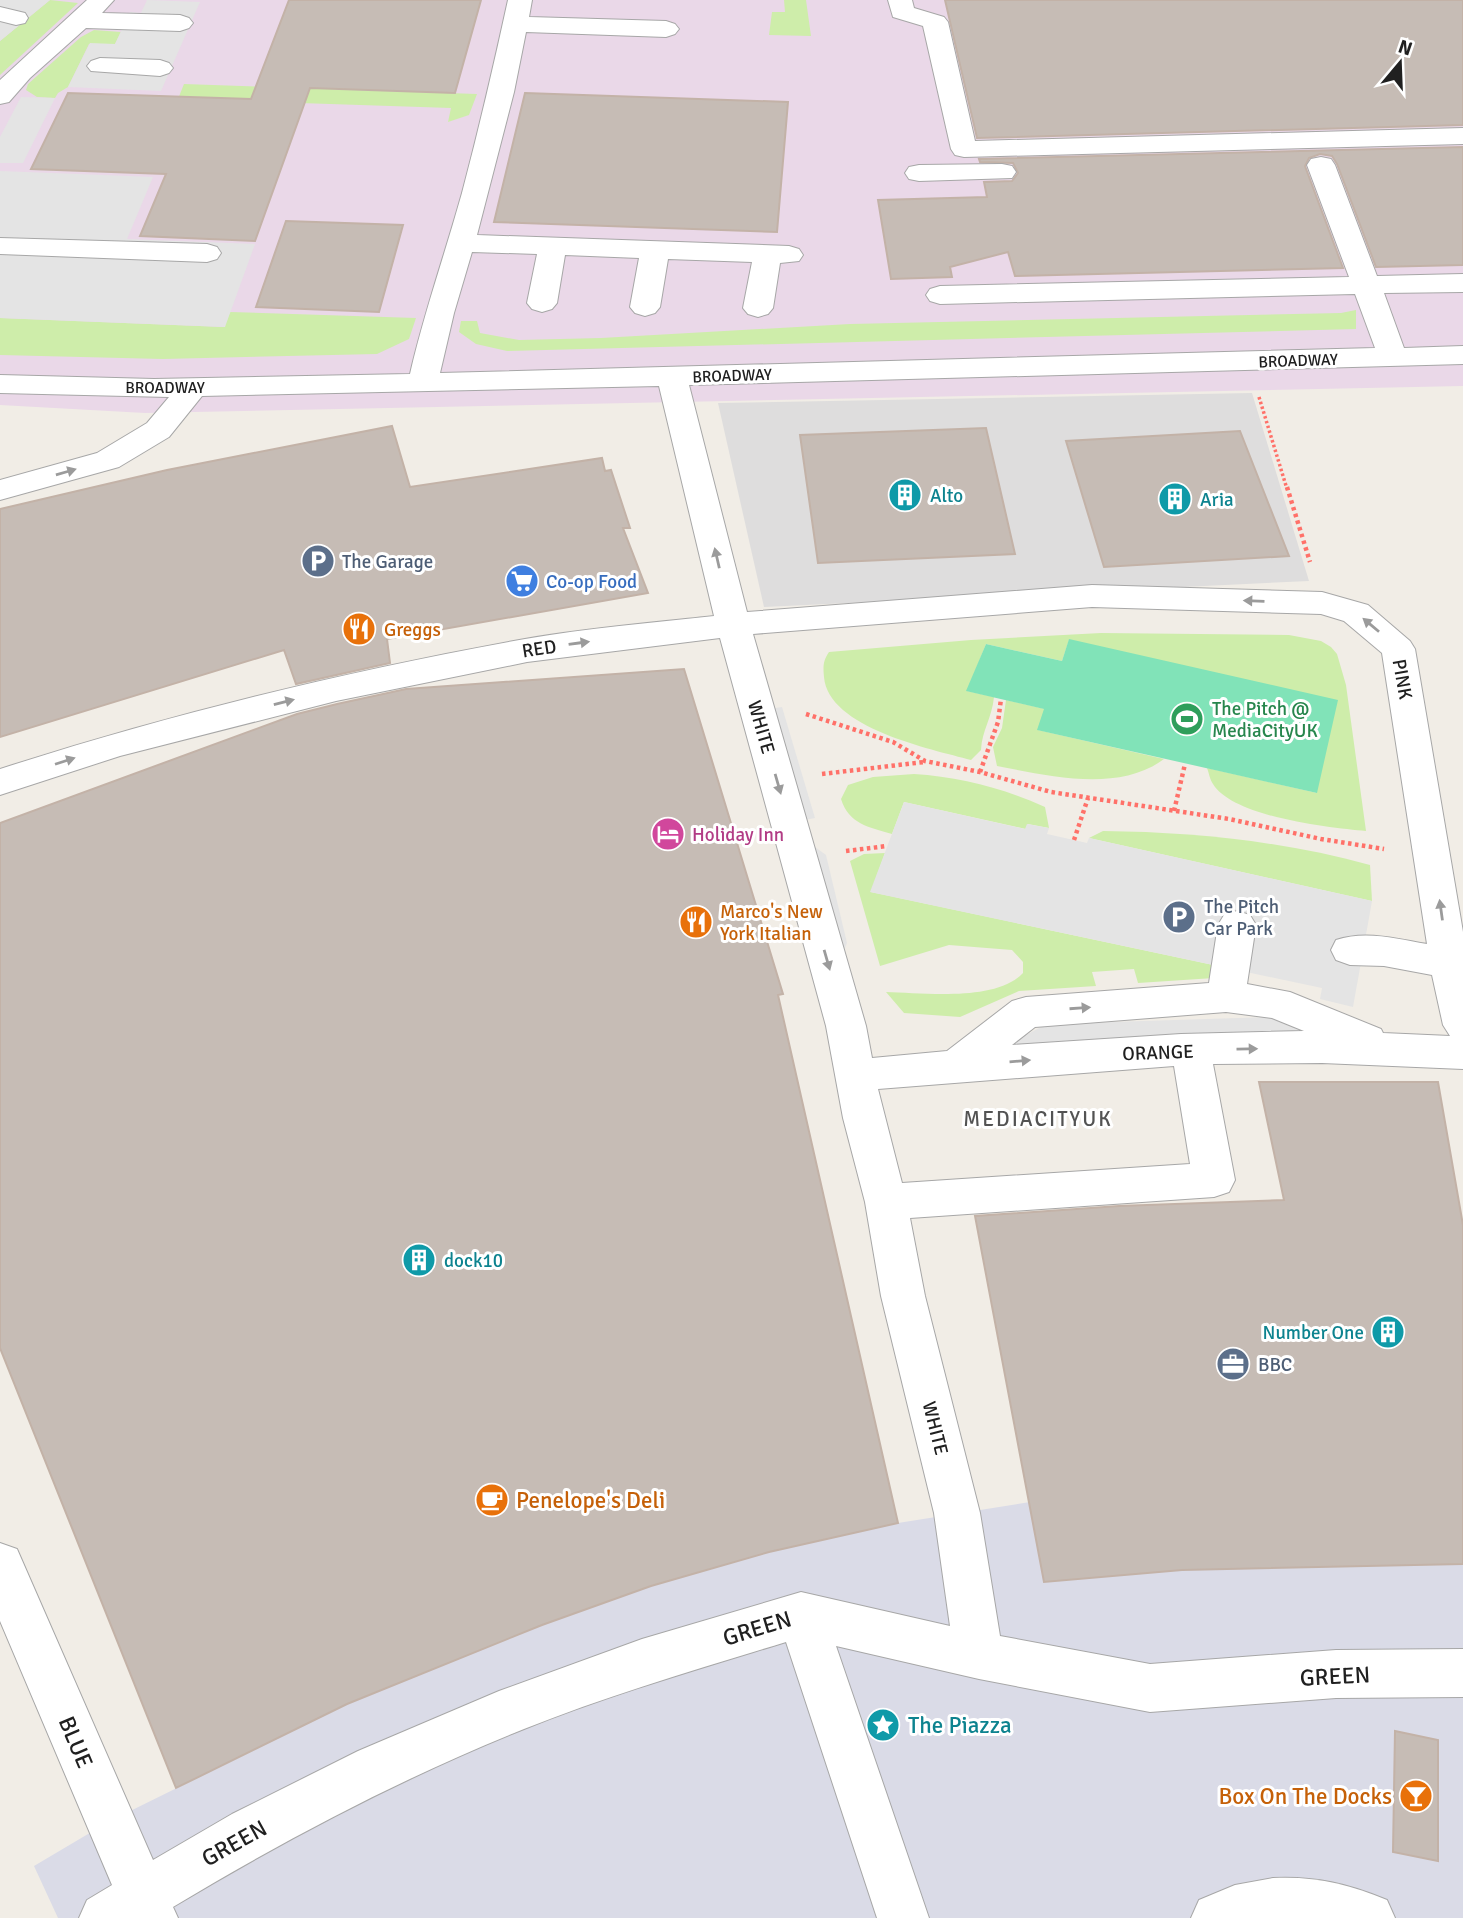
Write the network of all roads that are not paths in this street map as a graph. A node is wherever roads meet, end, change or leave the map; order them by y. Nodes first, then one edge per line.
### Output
1 (102, 0) edge
2 (900, 0) edge
3 (517, 12) edge
4 (80, 20) junction
5 (146, 22) junction
6 (180, 23) dead end
7 (666, 29) dead end
8 (160, 68) dead end
9 (0, 96) edge
10 (1463, 136) edge
11 (919, 173) dead end
12 (463, 243) junction
13 (0, 246) edge
14 (553, 246) junction
15 (655, 250) junction
16 (206, 253) dead end
17 (1463, 284) edge
18 (1367, 286) junction
19 (940, 295) dead end
20 (542, 303) dead end
21 (645, 307) dead end
22 (758, 308) dead end
23 (1463, 355) edge
24 (1394, 357) junction
25 (672, 377) junction
26 (422, 383) junction
27 (0, 384) edge
28 (194, 387) junction
29 (0, 490) edge
30 (1092, 596) joint
31 (733, 624) junction
32 (0, 782) edge
33 (1237, 925) dead end
34 (1350, 950) dead end
35 (1449, 963) junction
36 (1226, 998) junction
37 (1463, 1026) edge
38 (1383, 1047) junction
39 (1191, 1051) junction
40 (1463, 1053) edge
41 (957, 1066) junction
42 (855, 1075) junction
43 (886, 1202) junction
44 (0, 1565) edge
45 (801, 1615) junction
46 (979, 1656) junction
47 (1463, 1673) edge
48 (133, 1910) edge
49 (903, 1918) edge
50 (1217, 1918) edge
51 (1369, 1918) edge

1 - 4 street
2 - 10 street
3 - 7 street
3 - 12 street
4 - 5 street
4 - 9 street
5 - 6 street
5 - 8 street
11 - 18 street
12 - 14 street
12 - 26 street
13 - 16 street
14 - 15 street
14 - 20 street
15 - 21 street
15 - 22 street
17 - 18 street
18 - 19 street
18 - 24 street
23 - 24 street, BROADWAY
24 - 25 street, BROADWAY
25 - 26 street, BROADWAY
31 -> 25 street, WHITE
26 - 28 street, BROADWAY
27 - 28 street, BROADWAY
29 -> 28 street
30 - 31 street, RED
35 -> 30 street, PINK
32 -> 31 street, RED
31 -> 42 street, WHITE
33 - 36 street
34 - 35 street
35 - 37 street, PINK
36 - 38 street
41 -> 36 street
39 -> 38 street, ORANGE
38 - 40 street, ORANGE
41 -> 39 street, ORANGE
39 - 43 street
41 - 42 street, ORANGE
42 - 43 street, WHITE
43 - 46 street, WHITE
44 - 48 street, BLUE
45 - 46 street, GREEN
45 - 48 street, GREEN
45 - 49 street
46 - 47 street, GREEN
50 - 51 street

